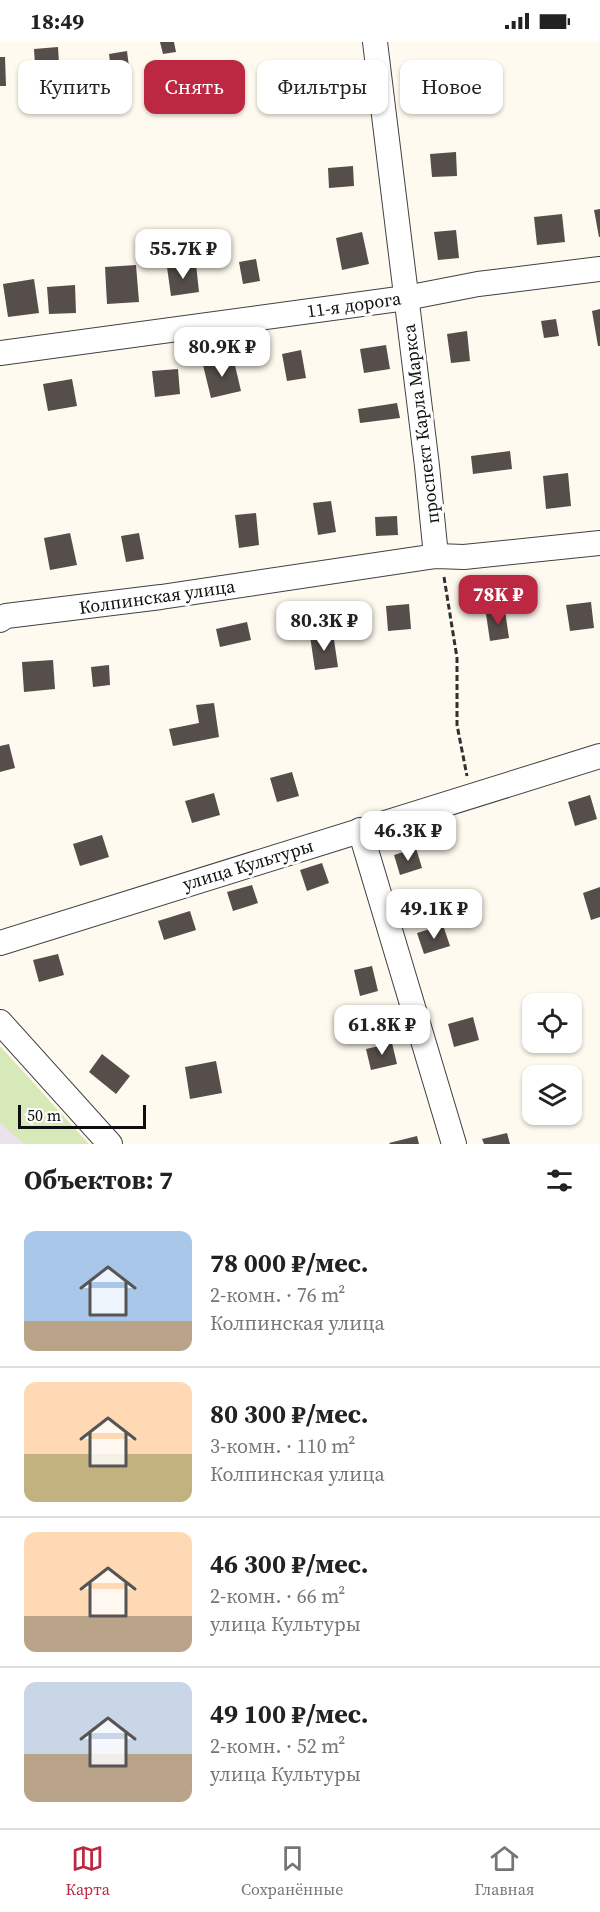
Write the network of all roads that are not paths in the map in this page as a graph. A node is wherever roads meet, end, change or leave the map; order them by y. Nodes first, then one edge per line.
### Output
1 (375, 42) edge
2 (600, 269) edge
3 (406, 298) junction
4 (0, 353) edge
5 (600, 543) edge
6 (436, 556) junction
7 (0, 620) edge
8 (600, 756) edge
9 (360, 830) junction
10 (0, 943) edge
11 (0, 1022) edge
12 (110, 1144) edge
13 (454, 1144) edge

1 - 3 street, проспект Карла Маркса
2 - 3 street, 11-я дорога
3 - 4 street, 11-я дорога
3 - 6 street, проспект Карла Маркса
5 - 6 street, Колпинская улица
6 - 7 street, Колпинская улица
8 - 9 street, улица Культуры
9 - 10 street, улица Культуры
9 - 13 street
11 - 12 street

